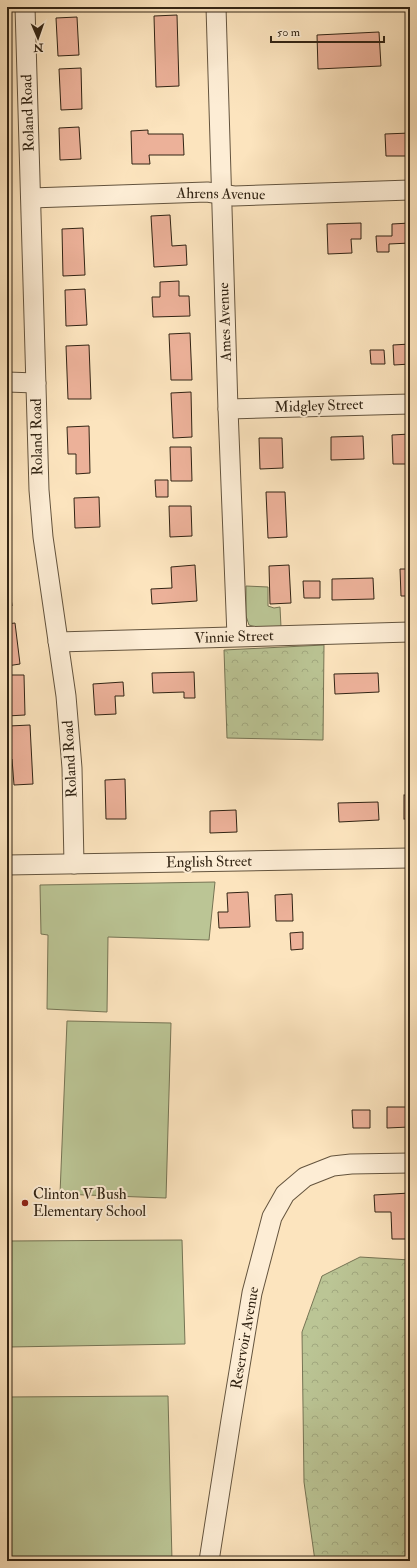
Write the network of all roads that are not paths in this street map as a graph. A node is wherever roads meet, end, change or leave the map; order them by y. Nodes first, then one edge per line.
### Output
1 (25, 7) edge
2 (216, 7) edge
3 (410, 190) edge
4 (221, 194) junction
5 (31, 198) junction
6 (7, 382) edge
7 (36, 383) junction
8 (410, 404) edge
9 (228, 409) junction
10 (410, 632) edge
11 (237, 636) junction
12 (58, 642) junction
13 (410, 858) edge
14 (74, 864) junction
15 (7, 865) edge
16 (410, 1163) edge
17 (209, 1561) edge

1 - 5 street, Roland Road
2 - 4 street, Ames Avenue
3 - 4 street, Ahrens Avenue
4 - 5 street, Ahrens Avenue
4 - 9 street, Ames Avenue
5 - 7 street, Roland Road
6 - 7 street
7 - 12 street, Roland Road
8 - 9 street, Midgley Street
9 - 11 street, Ames Avenue
10 - 11 street, Vinnie Street
11 - 12 street, Vinnie Street
12 - 14 street, Roland Road
13 - 14 street, English Street
14 - 15 street, English Street
16 - 17 street, Reservoir Avenue

